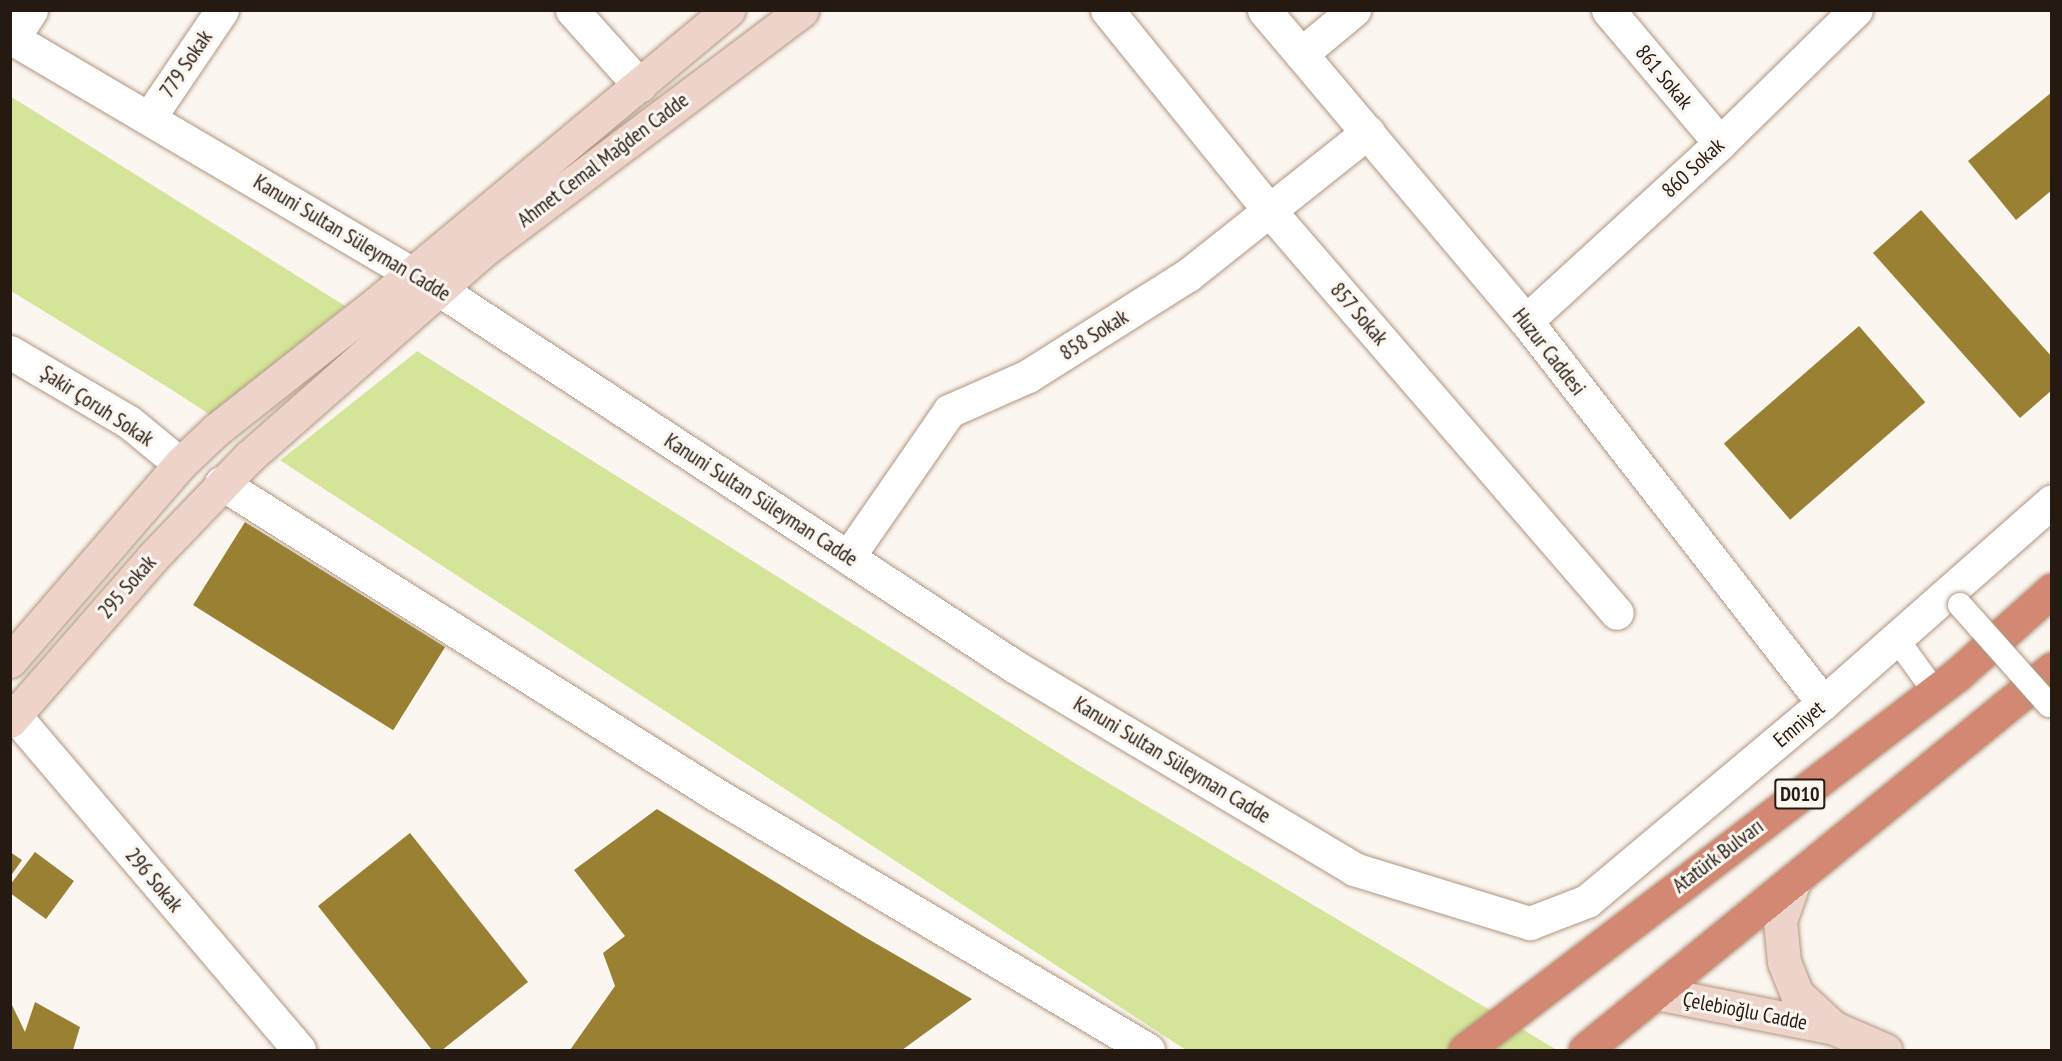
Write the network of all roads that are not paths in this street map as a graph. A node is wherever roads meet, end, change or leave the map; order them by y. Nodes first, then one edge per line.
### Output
1 (31, 10) edge
2 (222, 10) edge
3 (572, 10) edge
4 (728, 10) edge
5 (802, 10) edge
6 (1107, 10) edge
7 (1264, 10) edge
8 (1354, 10) edge
9 (1608, 10) edge
10 (1856, 10) edge
11 (12, 37) edge
12 (1301, 54) junction
13 (639, 85) junction
14 (149, 118) junction
15 (1368, 132) junction
16 (1720, 143) junction
17 (1269, 210) junction
18 (411, 273) junction
19 (440, 290) junction
20 (1526, 321) junction
21 (10, 351) edge
22 (216, 430) joint
23 (249, 457) joint
24 (180, 464) junction
25 (221, 483) junction
26 (2052, 501) edge
27 (848, 557) junction
28 (2052, 590) edge
29 (1960, 605) dead end
30 (1617, 613) dead end
31 (1896, 638) junction
32 (10, 661) edge
33 (2052, 669) edge
34 (1935, 692) junction
35 (1823, 704) junction
36 (2049, 705) dead end
37 (12, 716) edge
38 (1794, 881) junction
39 (1530, 923) joint
40 (1656, 993) junction
41 (1834, 1028) junction
42 (1595, 1042) edge
43 (299, 1050) edge
44 (1148, 1050) edge
45 (1465, 1050) edge
46 (1885, 1050) edge

1 - 11 street
2 - 14 street, 779 Sokak
3 - 13 street
4 - 13 main road, Ahmet Cemal Mağden Cadde
5 - 19 main road, Ahmet Cemal Mağden Cadde
6 - 17 street, 857 Sokak
7 - 12 street, Huzur Caddesi
8 - 12 street
9 - 16 street, 861 Sokak
10 - 16 street, 860 Sokak
11 - 14 street, Kanuni Sultan Süleyman Cadde
12 - 15 street, Huzur Caddesi
13 - 18 main road, Ahmet Cemal Mağden Cadde
14 - 18 street, Kanuni Sultan Süleyman Cadde
15 - 17 street, 858 Sokak
15 - 20 street, Huzur Caddesi
16 - 20 street, 860 Sokak
17 - 27 street, 858 Sokak
17 - 30 street, 857 Sokak
18 - 19 street, Kanuni Sultan Süleyman Cadde
18 - 22 main road, Ahmet Cemal Mağden Cadde
19 - 23 main road, Ahmet Cemal Mağden Cadde
19 - 27 street, Kanuni Sultan Süleyman Cadde
20 - 35 street, Huzur Caddesi
21 - 24 street, Şakir Çoruh Sokak
22 - 24 main road, 295 Sokak
23 - 25 main road, 295 Sokak
24 - 32 main road, 295 Sokak
25 - 37 main road, 295 Sokak
25 - 44 street
26 - 31 street, Emniyet
27 - 39 street, Kanuni Sultan Süleyman Cadde
28 - 34 highway, Atatürk Bulvarı / D010
29 - 36 street, bridge
31 - 34 street
31 - 35 street, Emniyet
33 - 38 highway
34 - 45 highway, Atatürk Bulvarı / D010
35 - 39 street, Emniyet
37 - 43 street, 296 Sokak
38 - 40 highway
38 - 41 main road
40 - 41 main road, Çelebioğlu Cadde
40 - 42 highway
41 - 46 main road

